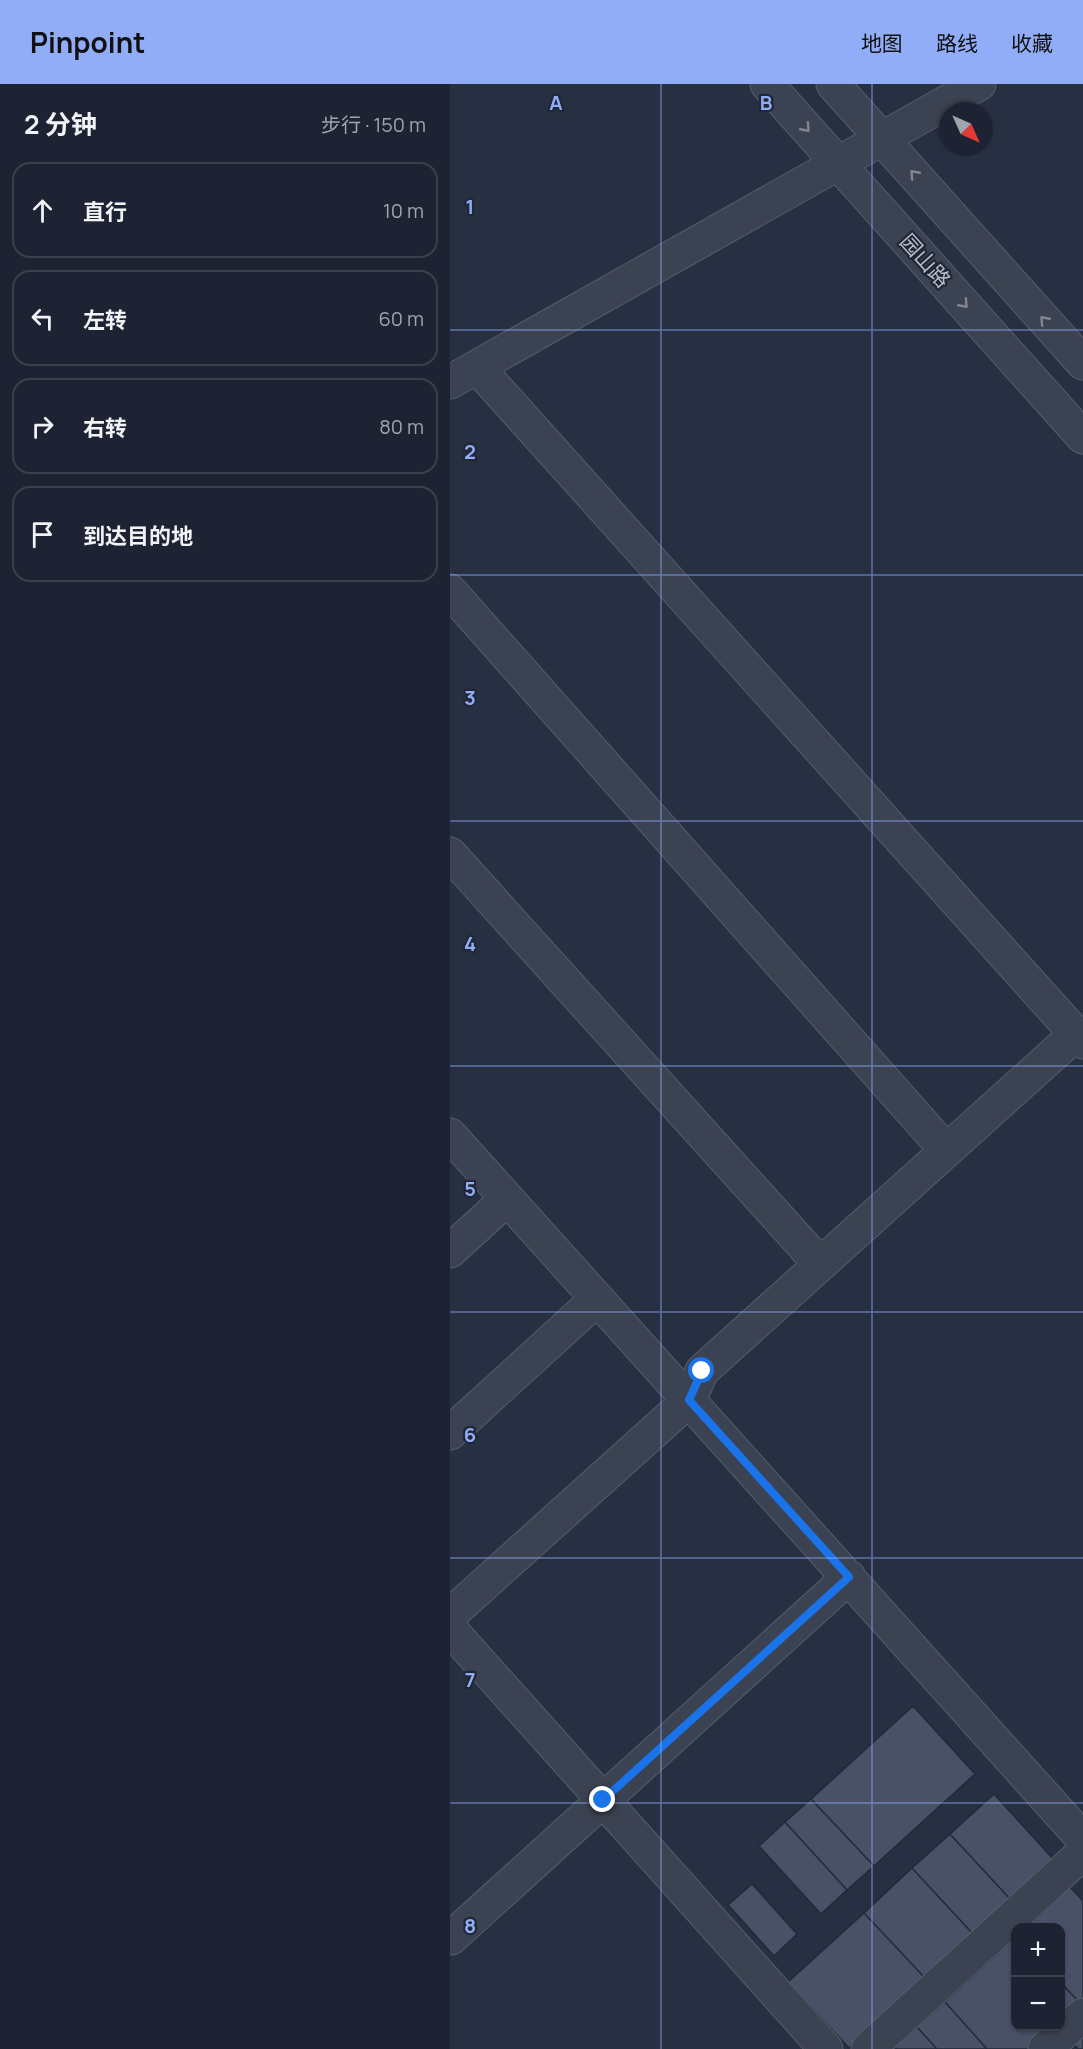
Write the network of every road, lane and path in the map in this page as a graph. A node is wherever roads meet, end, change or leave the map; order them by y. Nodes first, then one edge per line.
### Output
1 (767, 84) edge
2 (833, 84) edge
3 (979, 84) edge
4 (881, 138) junction
5 (837, 163) junction
6 (1083, 363) edge
7 (463, 374) edge
8 (1083, 437) edge
9 (450, 591) edge
10 (450, 854) edge
11 (1079, 1038) edge
12 (450, 1135) edge
13 (946, 1150) junction
14 (507, 1199) junction
15 (450, 1251) edge
16 (820, 1264) junction
17 (597, 1299) junction
18 (689, 1400) junction
19 (450, 1433) edge
20 (849, 1577) junction
21 (450, 1615) edge
22 (450, 1629) edge
23 (603, 1800) junction
24 (1083, 1839) edge
25 (1083, 1853) edge
26 (451, 1938) edge
27 (1083, 2015) edge
28 (826, 2049) edge
29 (868, 2049) edge
30 (1045, 2049) edge

1 -> 5 street, 园山路
2 - 4 street
3 - 4 street
4 - 5 street
6 -> 4 street
5 - 7 street
5 -> 8 street, 园山路
7 - 11 street
9 - 13 street
10 - 16 street
11 - 13 street
12 - 14 street
13 - 16 street
14 - 15 street
14 - 17 street
16 - 18 street
17 - 18 street
17 - 19 street
18 - 20 street
18 - 21 street
20 - 23 street
20 - 24 street
22 - 23 street
23 - 26 street
23 - 28 street
25 - 29 street
27 - 30 street

